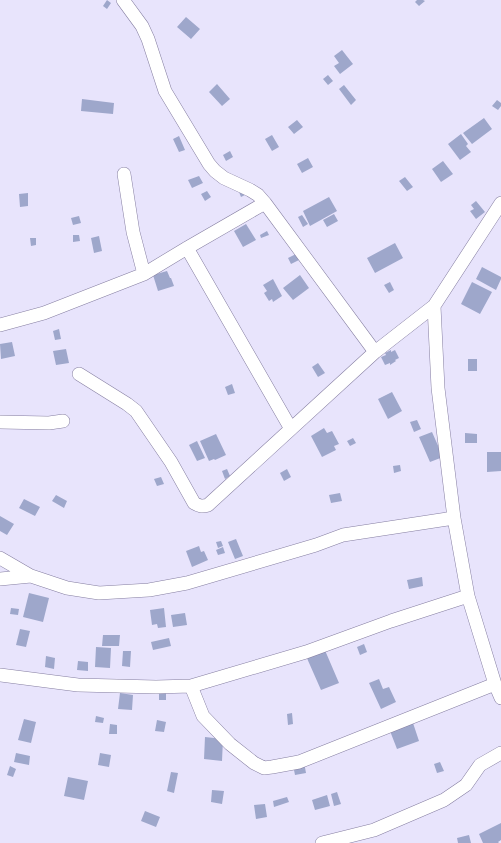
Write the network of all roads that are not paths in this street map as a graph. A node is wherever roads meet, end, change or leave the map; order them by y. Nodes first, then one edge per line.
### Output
1 (123, 0) edge
2 (124, 174) dead end
3 (265, 203) junction
4 (501, 203) edge
5 (187, 248) junction
6 (144, 274) junction
7 (434, 306) junction
8 (0, 326) edge
9 (375, 352) junction
10 (79, 374) dead end
11 (63, 421) dead end
12 (0, 422) edge
13 (291, 429) junction
14 (454, 518) junction
15 (0, 558) edge
16 (31, 576) junction
17 (0, 579) edge
18 (468, 596) junction
19 (0, 675) edge
20 (495, 684) junction
21 (191, 686) junction
22 (501, 698) edge
23 (501, 752) edge
24 (322, 843) edge

1 - 3 street
2 - 6 street
3 - 5 street
3 - 9 street
4 - 7 street
5 - 6 street
5 - 13 street
6 - 8 street
7 - 9 street
7 - 14 street
9 - 13 street
10 - 13 street
11 - 12 street
14 - 16 street
14 - 18 street
15 - 16 street
16 - 17 street
18 - 20 street
18 - 21 street
19 - 21 street
20 - 21 street
20 - 22 street
23 - 24 street

